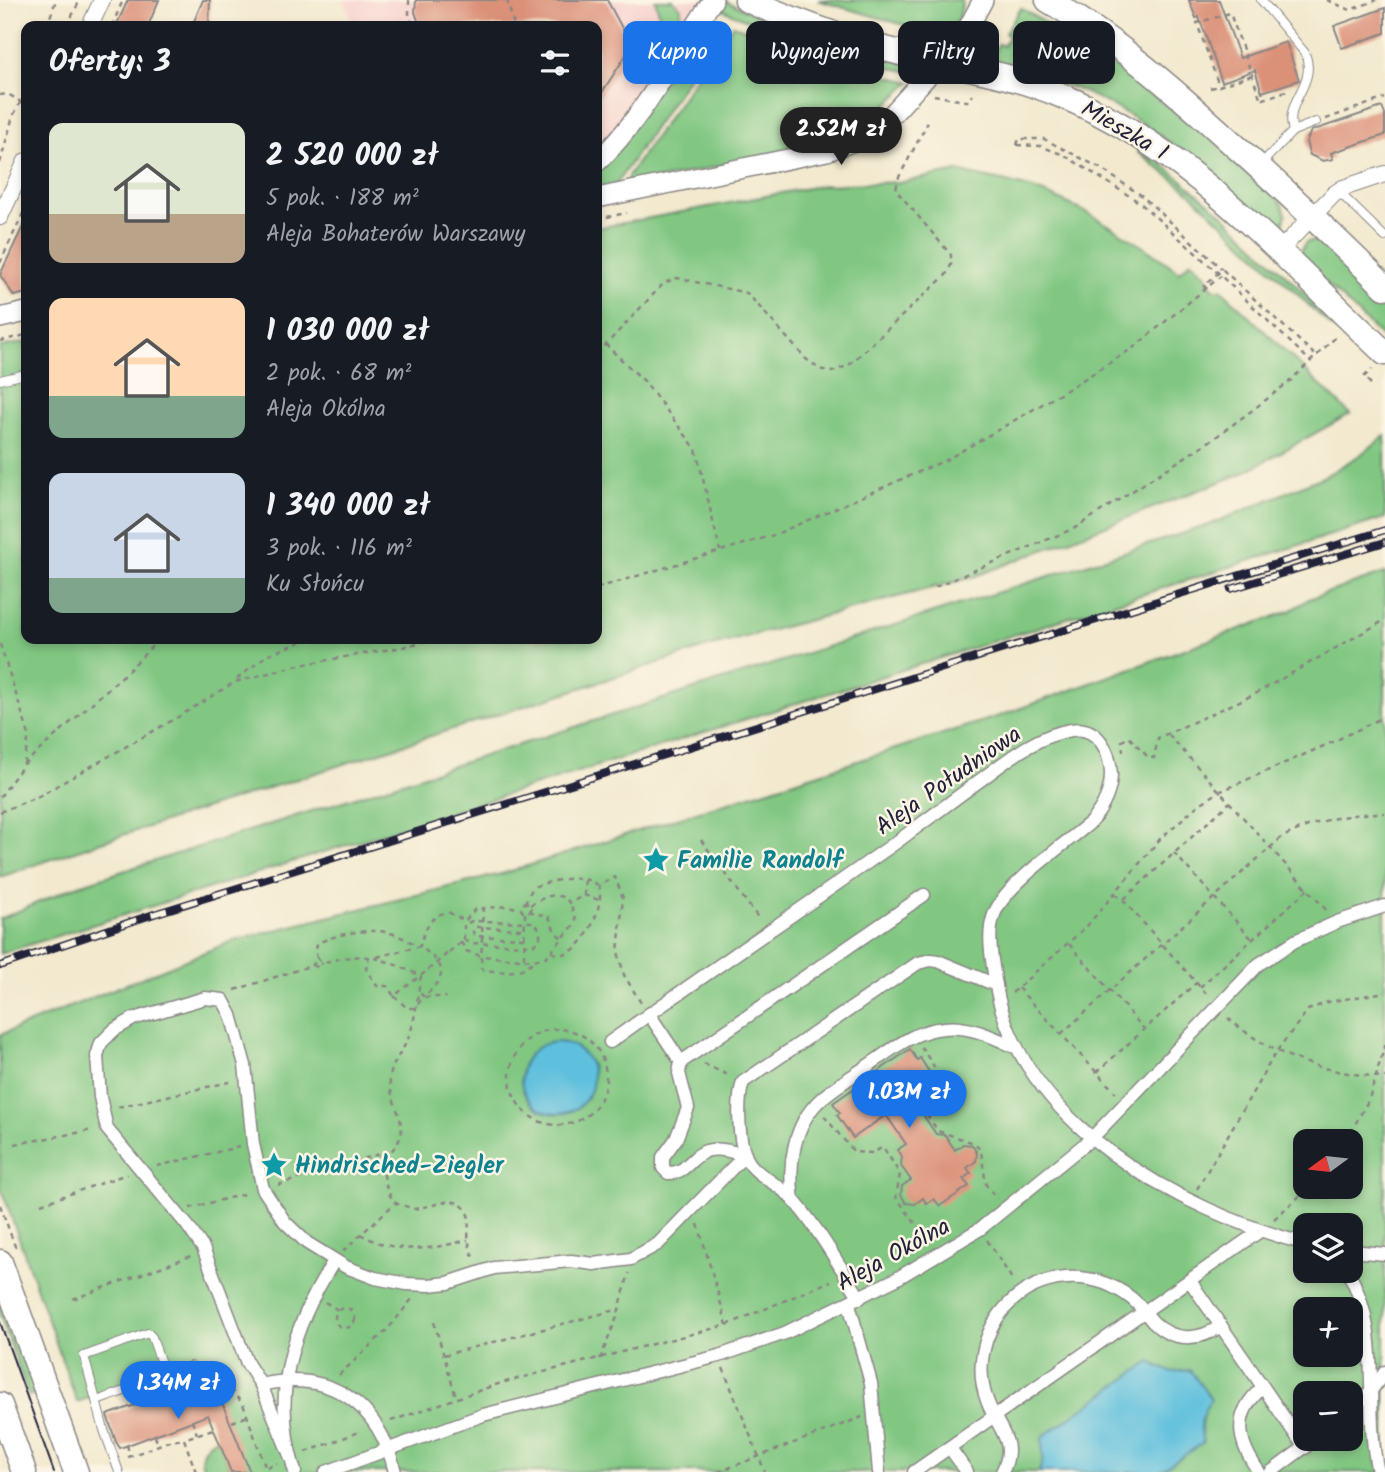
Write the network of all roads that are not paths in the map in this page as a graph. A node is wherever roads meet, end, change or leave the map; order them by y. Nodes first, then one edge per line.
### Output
1 (102, 0) edge
2 (713, 0) edge
3 (747, 0) edge
4 (773, 0) edge
5 (983, 0) edge
6 (1048, 0) edge
7 (1261, 0) edge
8 (1068, 8) edge
9 (92, 21) edge
10 (800, 21) edge
11 (802, 21) edge
12 (972, 21) edge
13 (999, 74) edge
14 (920, 84) edge
15 (1316, 122) road end
16 (1293, 131) junction
17 (602, 157) edge
18 (1259, 167) junction
19 (21, 172) edge
20 (1385, 174) edge
21 (1338, 191) junction
22 (602, 197) edge
23 (0, 217) edge
24 (1312, 217) junction
25 (1385, 237) edge
26 (1278, 252) junction
27 (1385, 287) edge
28 (21, 313) edge
29 (0, 318) edge
30 (1380, 359) edge
31 (21, 375) edge
32 (0, 380) edge
33 (924, 895) dead end
34 (1385, 906) edge
35 (996, 985) junction
36 (649, 1014) junction
37 (610, 1042) dead end
38 (1016, 1048) junction
39 (684, 1059) junction
40 (1091, 1139) junction
41 (745, 1155) junction
42 (793, 1200) junction
43 (1260, 1231) junction
44 (1293, 1240) edge
45 (1363, 1252) edge
46 (1385, 1254) edge
47 (334, 1261) junction
48 (0, 1262) edge
49 (1191, 1281) junction
50 (1355, 1283) edge
51 (854, 1301) junction
52 (1145, 1312) junction
53 (1221, 1326) junction
54 (191, 1366) dead end
55 (1385, 1372) edge
56 (165, 1376) junction
57 (285, 1381) junction
58 (261, 1385) junction
59 (1263, 1387) junction
60 (1370, 1392) junction
61 (1363, 1399) edge
62 (97, 1401) junction
63 (0, 1405) edge
64 (995, 1417) junction
65 (1293, 1431) edge
66 (950, 1448) junction
67 (388, 1449) junction
68 (1301, 1451) edge
69 (291, 1458) junction
70 (24, 1472) edge
71 (76, 1472) edge
72 (120, 1472) edge
73 (295, 1472) edge
74 (326, 1472) edge
75 (395, 1472) edge
76 (879, 1472) edge
77 (914, 1472) edge
78 (967, 1472) edge
79 (1002, 1472) edge
80 (1259, 1472) edge
81 (1271, 1472) edge
82 (1378, 1472) edge

1 - 9 street
2 - 17 street
3 - 10 main road, Mieszka I
4 - 11 street
5 - 12 street
6 - 8 main road
7 - 16 lane
8 - 18 main road
13 - 26 main road, Mieszka I
14 - 22 street
15 - 16 lane
16 - 18 lane
18 - 24 main road
19 - 23 street
20 - 21 street
21 - 24 street
21 - 25 lane
24 - 26 street
24 - 27 main road
26 - 30 main road, Mieszka I
28 - 29 street
31 - 32 lane
33 - 39 street
34 - 40 street, Aleja Okólna
35 - 36 street, Aleja Południowa
35 - 38 street
35 - 41 street
36 - 37 street, Aleja Południowa
36 - 39 street
38 - 40 street
38 - 42 street
39 - 41 street
40 - 43 street
40 - 51 street, Aleja Okólna
41 - 42 street
41 - 47 street
42 - 51 street
43 - 44 street
43 - 49 street
45 - 46 street
47 - 57 street
47 - 58 street
48 - 71 main road
49 - 52 street
49 - 53 street
50 - 60 street
51 - 67 street, Aleja Okólna
51 - 76 street
52 - 53 street
52 - 64 street
52 - 64 street
53 - 59 street
54 - 56 lane
55 - 60 street
56 - 62 lane
56 - 62 lane
57 - 58 street
57 - 67 street
57 - 69 street
58 - 69 street
59 - 65 street
59 - 80 street
60 - 61 street
60 - 82 street
62 - 72 lane
63 - 70 main road
64 - 66 street
64 - 79 street
66 - 77 street
66 - 78 street
67 - 74 street, Aleja Okólna
67 - 75 street
68 - 81 street
69 - 73 street

